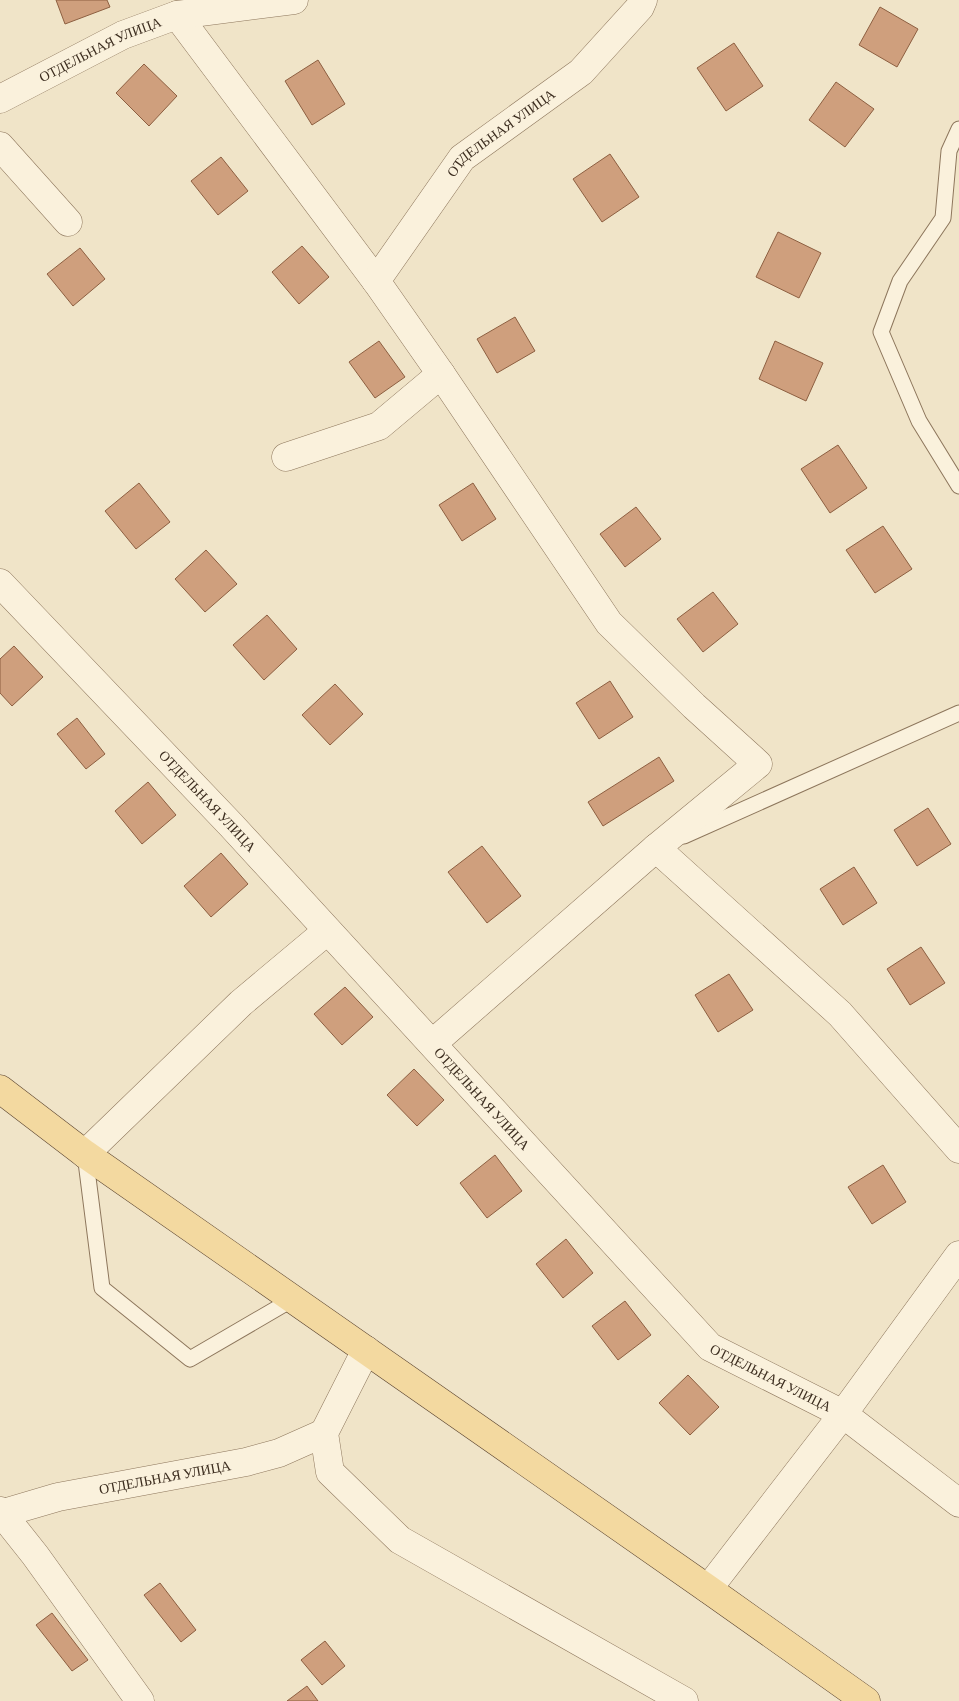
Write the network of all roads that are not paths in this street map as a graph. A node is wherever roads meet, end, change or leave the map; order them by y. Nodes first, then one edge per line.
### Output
1 (294, 0) edge
2 (643, 0) edge
3 (176, 15) junction
4 (0, 99) edge
5 (959, 129) edge
6 (0, 146) edge
7 (68, 222) dead end
8 (376, 281) junction
9 (441, 374) junction
10 (286, 456) dead end
11 (959, 486) edge
12 (0, 583) edge
13 (959, 713) edge
14 (656, 848) junction
15 (327, 931) junction
16 (433, 1044) junction
17 (0, 1088) edge
18 (959, 1149) edge
19 (84, 1154) junction
20 (959, 1255) edge
21 (294, 1299) junction
22 (366, 1350) junction
23 (843, 1414) junction
24 (324, 1433) junction
25 (959, 1503) edge
26 (0, 1513) edge
27 (708, 1589) junction
28 (140, 1701) edge
29 (684, 1701) edge
30 (866, 1701) edge

1 - 3 street, ОТДЕЛЬНАЯ УЛИЦА
2 - 8 street, ОТДЕЛЬНАЯ УЛИЦА
3 - 4 street, ОТДЕЛЬНАЯ УЛИЦА
3 - 8 street
5 - 11 lane
6 - 7 street
8 - 9 street
9 - 10 street
9 - 14 street
12 - 15 street, ОТДЕЛЬНАЯ УЛИЦА
13 - 14 lane
14 - 16 street
14 - 18 street
15 - 16 street, ОТДЕЛЬНАЯ УЛИЦА
15 - 19 street
16 - 23 street, ОТДЕЛЬНАЯ УЛИЦА
17 - 19 main road
19 - 21 main road
19 - 21 lane
20 - 23 street
21 - 22 main road
22 - 24 street
22 - 27 main road
23 - 25 street
23 - 27 street, ОТДЕЛЬНАЯ УЛИЦА
24 - 26 street, ОТДЕЛЬНАЯ УЛИЦА
24 - 29 street
26 - 28 street, ОТДЕЛЬНАЯ УЛИЦА
27 - 30 main road

